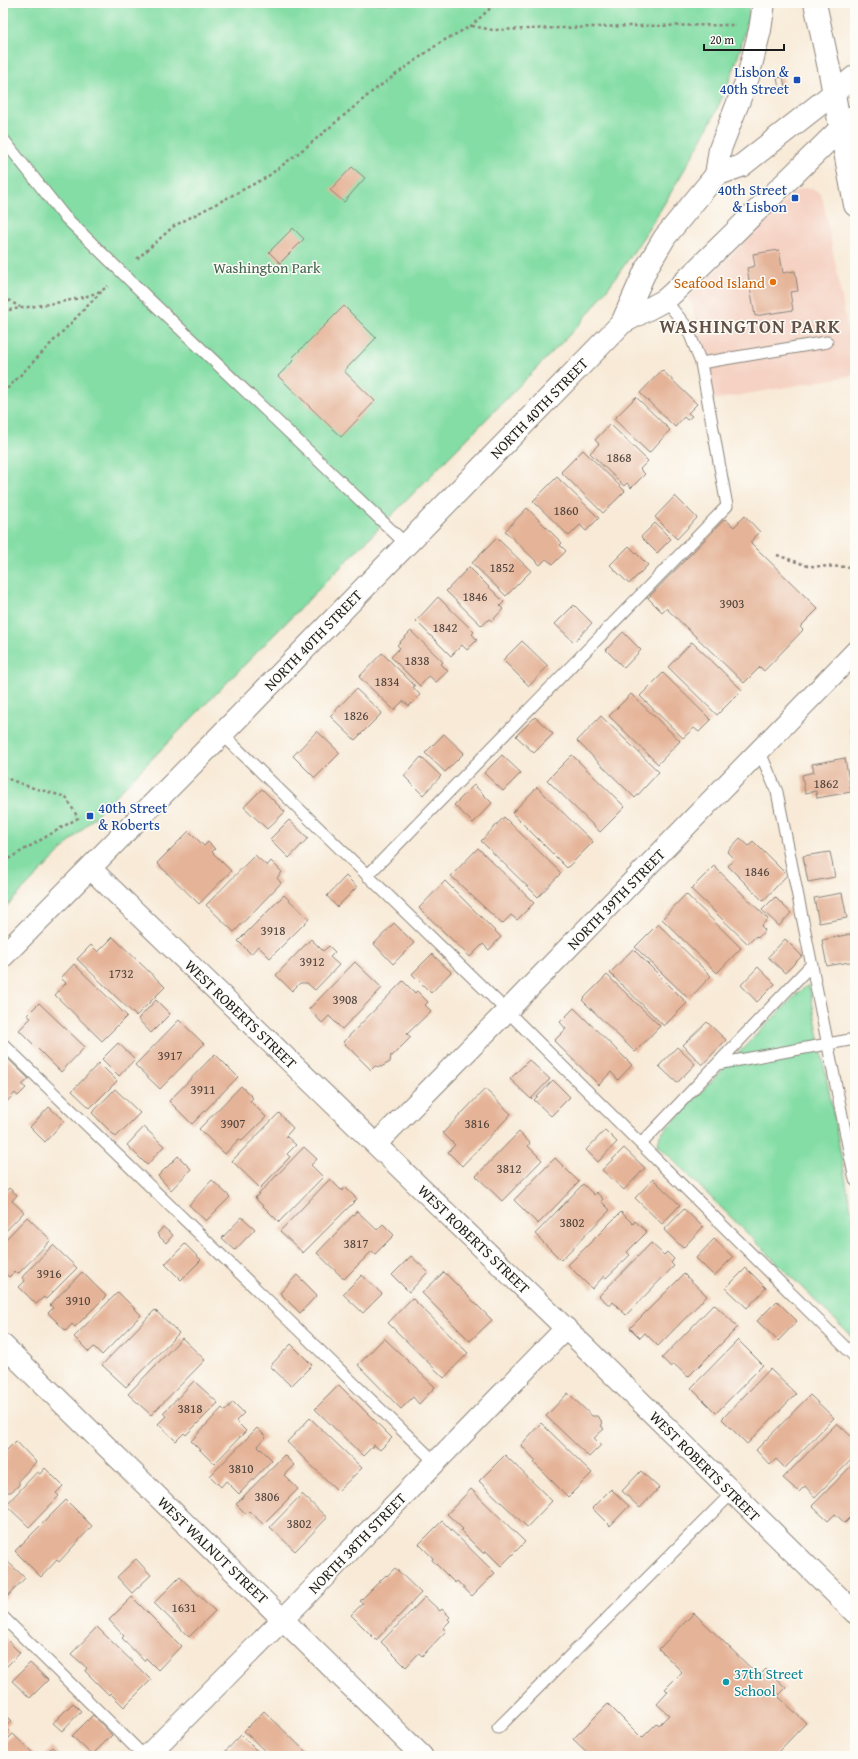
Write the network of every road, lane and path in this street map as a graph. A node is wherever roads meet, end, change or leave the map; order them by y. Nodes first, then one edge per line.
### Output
1 (496, 3) edge
2 (764, 3) edge
3 (815, 3) edge
4 (737, 25) dead end
5 (471, 26) junction
6 (855, 76) edge
7 (834, 93) junction
8 (848, 121) edge
9 (3, 139) edge
10 (716, 175) junction
11 (855, 205) edge
12 (122, 273) junction
13 (103, 291) junction
14 (3, 297) edge
15 (665, 300) junction
16 (20, 307) junction
17 (3, 311) edge
18 (622, 323) junction
19 (827, 342) dead end
20 (700, 362) junction
21 (3, 393) edge
22 (406, 544) junction
23 (777, 555) dead end
24 (855, 567) edge
25 (855, 652) edge
26 (222, 734) junction
27 (759, 750) junction
28 (3, 777) edge
29 (3, 862) edge
30 (90, 868) junction
31 (367, 876) junction
32 (3, 956) edge
33 (812, 964) junction
34 (507, 1011) junction
35 (855, 1039) edge
36 (3, 1044) edge
37 (827, 1044) junction
38 (717, 1064) junction
39 (376, 1144) junction
40 (641, 1144) junction
41 (855, 1180) edge
42 (566, 1328) junction
43 (3, 1345) edge
44 (855, 1358) edge
45 (435, 1462) junction
46 (732, 1493) junction
47 (855, 1613) edge
48 (3, 1617) edge
49 (283, 1619) junction
50 (498, 1728) dead end
51 (144, 1756) edge
52 (147, 1756) edge
53 (422, 1756) edge

1 - 5 path
2 - 10 street
3 - 7 street
4 - 5 path
5 - 12 path
6 - 7 street
7 - 8 street
7 - 10 street
8 - 11 street
8 - 15 street, NORTH 40TH STREET
9 - 12 lane
10 - 18 street, NORTH 40TH STREET
12 - 13 path
12 - 22 lane
13 - 16 path
13 - 21 path
14 - 16 path
15 - 18 street, NORTH 40TH STREET
15 - 20 lane
16 - 17 path
18 - 22 street, NORTH 40TH STREET
19 - 20 lane
20 - 31 lane
22 - 26 street, NORTH 40TH STREET
23 - 24 path
25 - 27 street, NORTH 39TH STREET
26 - 30 street, NORTH 40TH STREET
26 - 31 lane
27 - 33 lane
27 - 34 street, NORTH 39TH STREET
28 - 29 path
30 - 32 street, NORTH 40TH STREET
30 - 39 street, WEST ROBERTS STREET
31 - 34 lane
33 - 37 lane
33 - 38 lane
34 - 39 street, NORTH 39TH STREET
34 - 40 lane
35 - 37 lane
36 - 45 lane
37 - 38 lane
37 - 41 lane
38 - 40 lane
39 - 42 street, WEST ROBERTS STREET
40 - 44 lane
42 - 45 street, NORTH 38TH STREET
42 - 46 street, WEST ROBERTS STREET
43 - 49 street, WEST WALNUT STREET
45 - 49 street, NORTH 38TH STREET
46 - 47 street, WEST ROBERTS STREET
46 - 50 lane
48 - 51 lane
49 - 52 street, NORTH 38TH STREET
49 - 53 street, WEST WALNUT STREET

